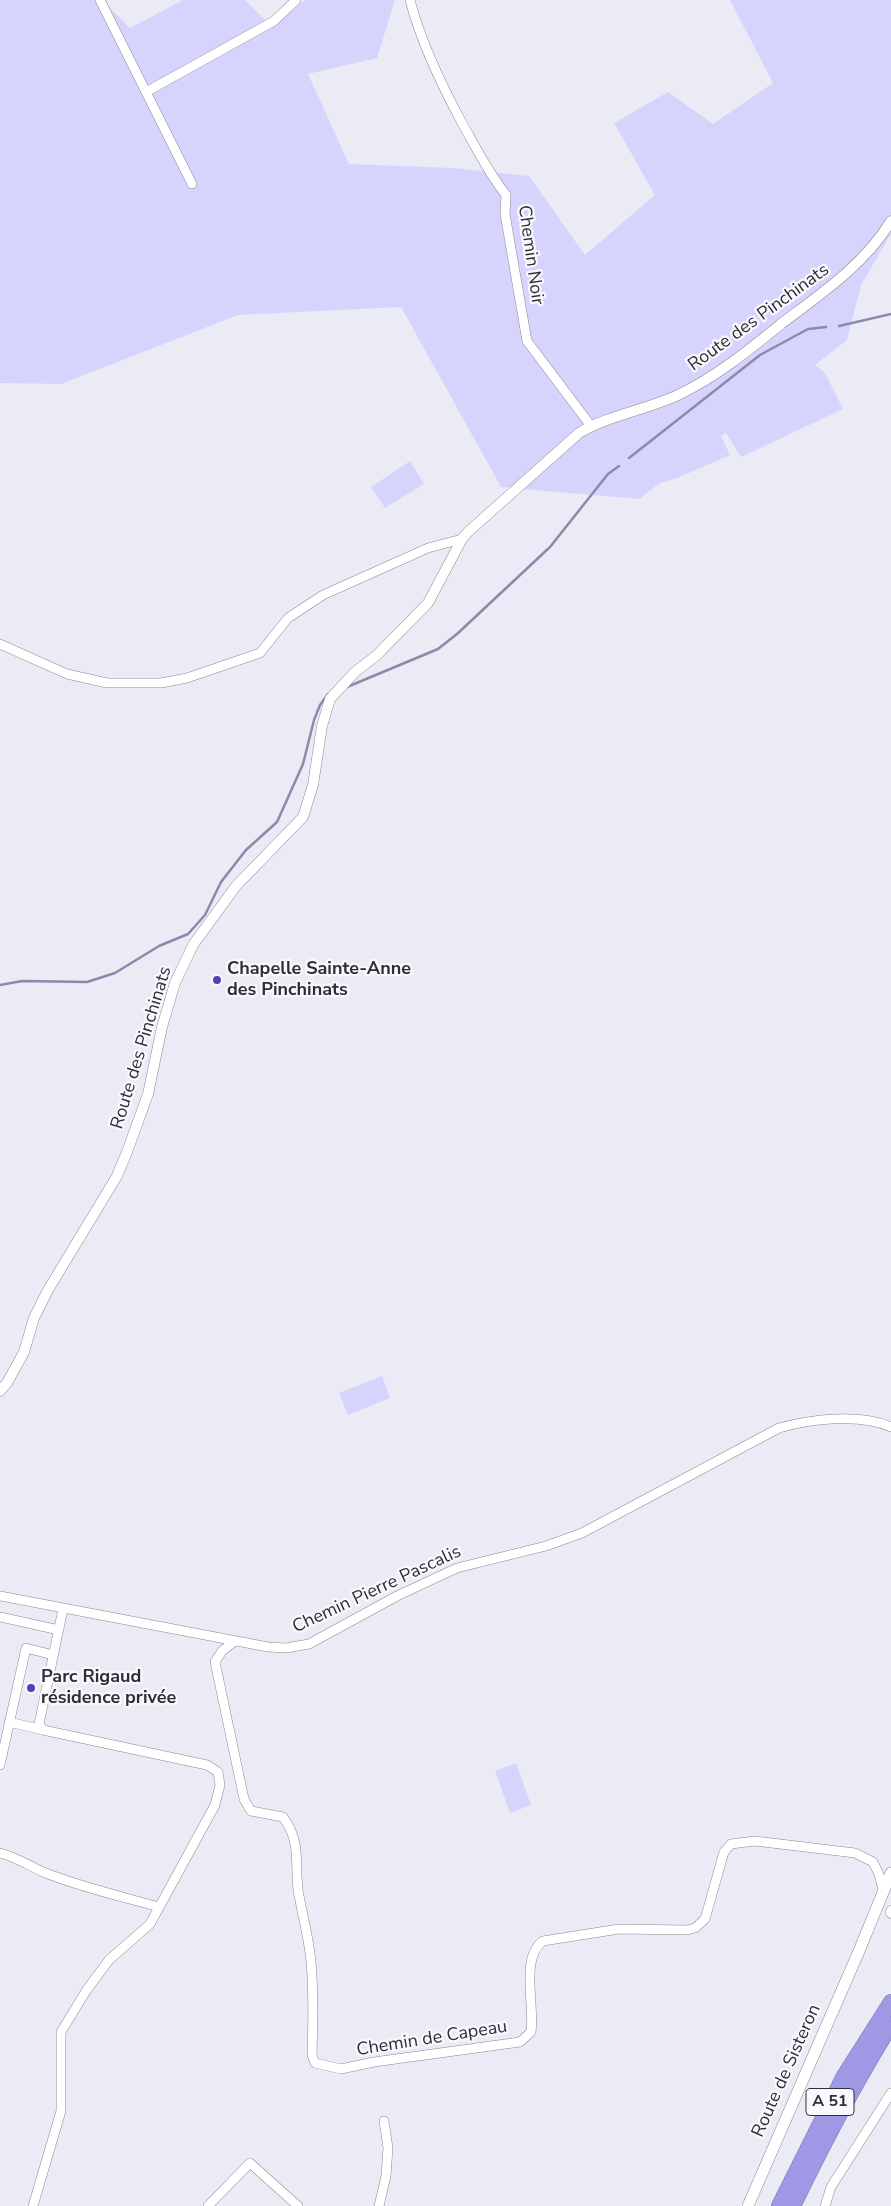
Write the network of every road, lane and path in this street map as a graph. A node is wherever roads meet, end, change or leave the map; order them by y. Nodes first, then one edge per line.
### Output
1 (100, 0) edge
2 (296, 0) edge
3 (410, 0) edge
4 (146, 92) junction
5 (192, 184) dead end
6 (891, 221) edge
7 (591, 426) junction
8 (462, 539) junction
9 (0, 644) edge
10 (0, 1391) edge
11 (891, 1427) edge
12 (0, 1596) edge
13 (63, 1609) junction
14 (0, 1617) edge
15 (59, 1630) junction
16 (235, 1641) junction
17 (53, 1655) junction
18 (8, 1722) junction
19 (43, 1730) junction
20 (0, 1765) edge
21 (0, 1852) edge
22 (891, 1873) edge
23 (887, 1891) edge
24 (159, 1907) junction
25 (891, 2002) edge
26 (891, 2025) edge
27 (891, 2092) edge
28 (384, 2121) dead end
29 (33, 2206) edge
30 (208, 2206) edge
31 (298, 2206) edge
32 (379, 2206) edge
33 (748, 2206) edge
34 (779, 2206) edge
35 (793, 2206) edge
36 (825, 2206) edge

1 - 4 street
2 - 4 street
3 - 7 street, Chemin Noir
4 - 5 street
6 - 7 street, Route des Pinchinats
7 - 8 street, Route des Pinchinats
8 - 9 street
8 - 10 street, Route des Pinchinats
11 - 16 street, Chemin Pierre Pascalis
12 - 13 street, Chemin Pierre Pascalis
13 - 15 street
13 - 16 street, Chemin Pierre Pascalis
14 - 15 street
15 - 17 street
16 - 23 street, Chemin de Capeau
17 - 18 street
17 - 19 street
18 - 19 street
18 - 20 street
19 - 24 street
21 - 24 street
22 - 23 main road, Route de Sisteron
23 - 33 main road, Route de Sisteron
24 - 29 street
25 - 34 highway, A 51
26 - 35 highway, A 51
27 - 36 street
28 - 32 street
30 - 31 street

